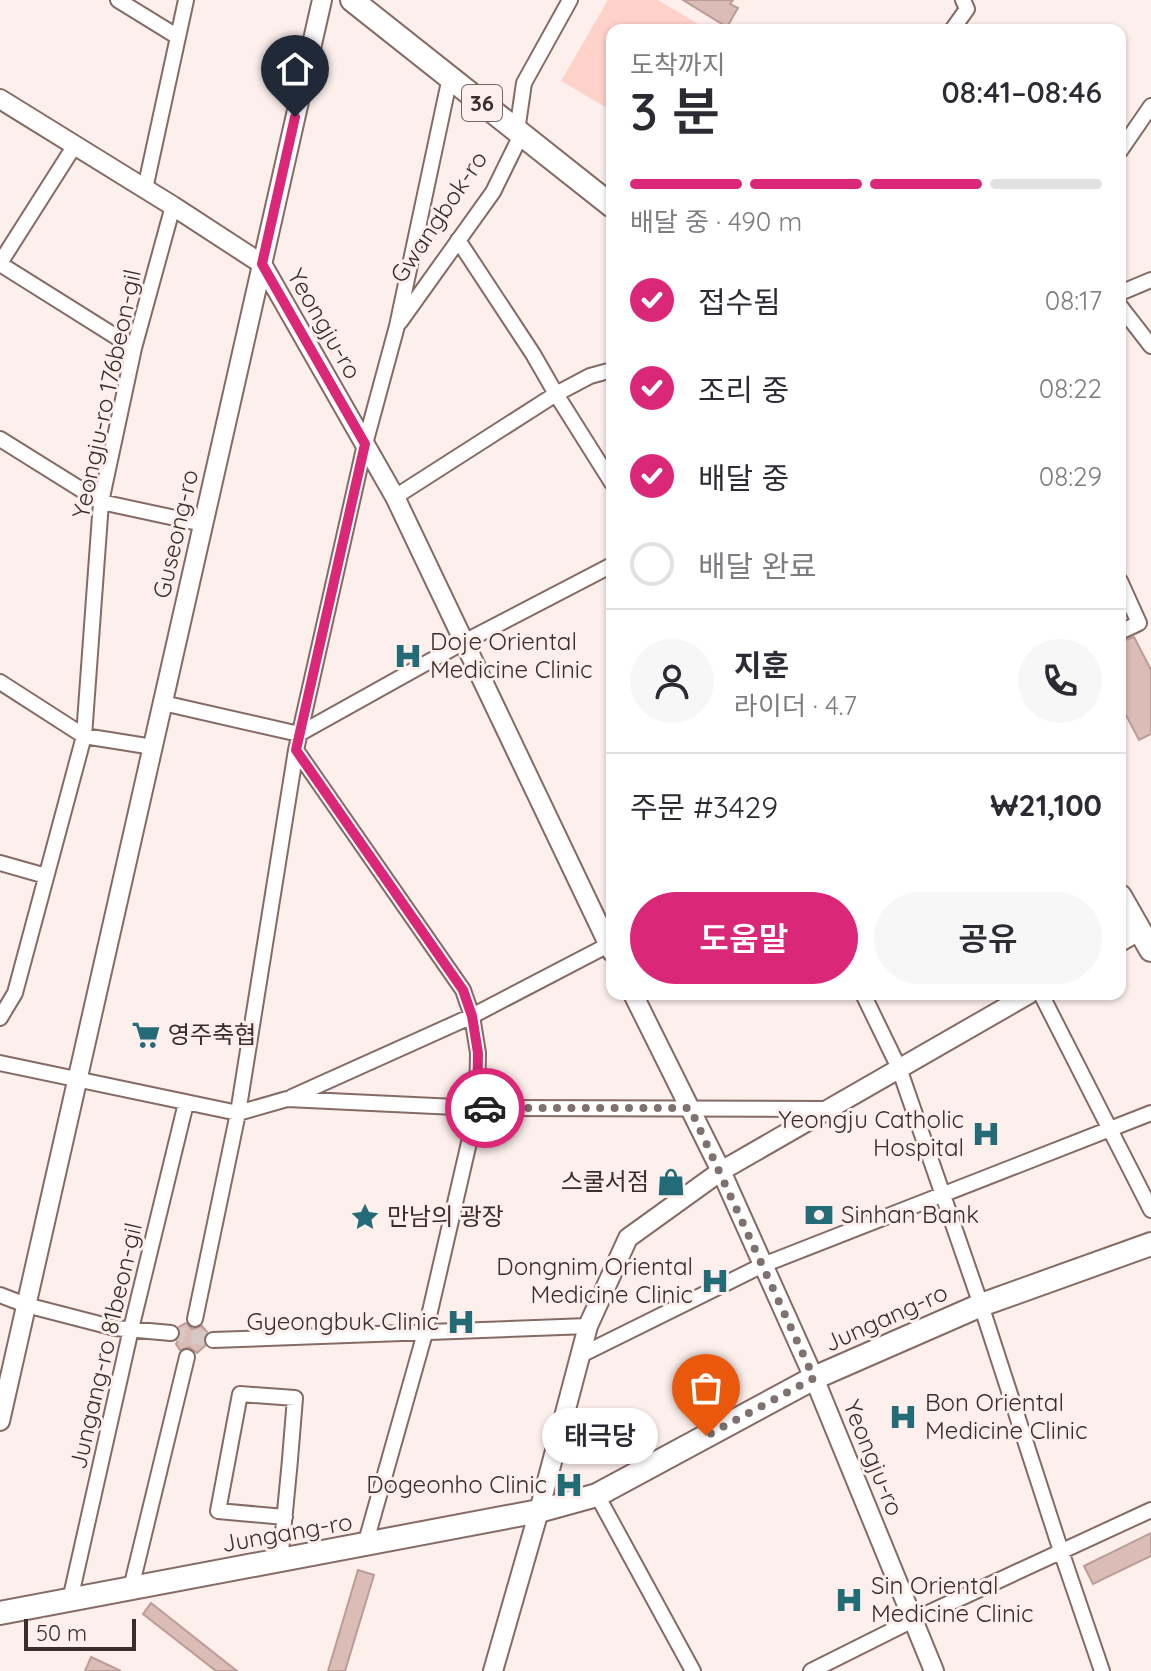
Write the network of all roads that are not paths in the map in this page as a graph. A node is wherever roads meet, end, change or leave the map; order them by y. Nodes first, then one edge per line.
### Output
1 (118, 0) edge
2 (186, 0) edge
3 (322, 0) edge
4 (352, 0) edge
5 (570, 0) edge
6 (965, 4) edge
7 (955, 24) edge
8 (178, 37) junction
9 (450, 77) junction
10 (0, 99) edge
11 (1151, 106) edge
12 (519, 133) junction
13 (1126, 142) edge
14 (75, 145) junction
15 (145, 189) junction
16 (606, 201) edge
17 (173, 206) junction
18 (458, 240) junction
19 (0, 264) edge
20 (262, 264) junction
21 (1151, 280) edge
22 (1126, 290) edge
23 (1126, 314) edge
24 (397, 326) junction
25 (1151, 346) edge
26 (134, 348) junction
27 (606, 372) edge
28 (556, 394) junction
29 (0, 439) edge
30 (365, 444) junction
31 (606, 473) edge
32 (395, 497) junction
33 (101, 502) junction
34 (203, 524) junction
35 (606, 568) edge
36 (1126, 594) edge
37 (1126, 629) edge
38 (464, 642) junction
39 (0, 682) edge
40 (163, 703) junction
41 (299, 734) junction
42 (84, 736) junction
43 (153, 747) junction
44 (296, 750) junction
45 (0, 863) edge
46 (46, 876) junction
47 (1126, 912) edge
48 (606, 936) edge
49 (1137, 941) edge
50 (606, 949) edge
51 (636, 1000) edge
52 (866, 1000) edge
53 (1018, 1000) edge
54 (1044, 1000) edge
55 (472, 1016) junction
56 (0, 1018) edge
57 (0, 1063) edge
58 (899, 1068) junction
59 (78, 1079) junction
60 (287, 1099) junction
61 (186, 1103) junction
62 (477, 1108) junction
63 (690, 1108) junction
64 (829, 1109) junction
65 (238, 1113) junction
66 (1151, 1113) edge
67 (1110, 1129) junction
68 (721, 1171) junction
69 (942, 1195) junction
70 (1151, 1210) edge
71 (1151, 1244) edge
72 (763, 1265) junction
73 (0, 1295) edge
74 (26, 1305) junction
75 (981, 1305) junction
76 (195, 1319) dead end
77 (588, 1326) junction
78 (131, 1329) junction
79 (171, 1333) tunnel mouth
80 (425, 1333) junction
81 (213, 1340) tunnel mouth
82 (581, 1355) junction
83 (187, 1357) dead end
84 (814, 1378) junction
85 (0, 1421) edge
86 (597, 1495) junction
87 (1151, 1510) edge
88 (539, 1511) junction
89 (285, 1517) junction
90 (365, 1545) junction
91 (1061, 1551) junction
92 (280, 1560) junction
93 (131, 1588) junction
94 (70, 1600) junction
95 (0, 1613) edge
96 (913, 1620) junction
97 (493, 1671) edge
98 (693, 1671) edge
99 (811, 1671) edge
100 (934, 1671) edge
101 (1102, 1671) edge

1 - 8 street
2 - 8 street
3 - 20 street, Guseong-ro
4 - 9 main road, 36
5 - 12 street, Gwangbok-ro
6 - 7 street
8 - 15 street
9 - 12 main road, 36
9 - 24 street
10 - 14 street, Yeongju-ro
11 - 13 street
12 - 16 main road, 36
12 - 18 street, Gwangbok-ro
14 - 15 street, Yeongju-ro
14 - 19 street
15 - 17 street, Yeongju-ro
17 - 20 street, Yeongju-ro
17 - 26 street, Yeongju-ro 176beon-gil
18 - 24 street, Gwangbok-ro
18 - 28 street
19 - 26 street
20 - 30 street, Yeongju-ro
20 - 34 street, Guseong-ro
21 - 22 street
23 - 25 street
24 - 30 street
26 - 33 street, Yeongju-ro 176beon-gil
27 - 28 street
28 - 31 street
28 - 32 street
29 - 33 street
30 - 32 street, Yeongju-ro
30 - 41 street
32 - 38 street, Yeongju-ro
33 - 34 street
33 - 42 street, Yeongju-ro 176beon-gil
34 - 40 street, Guseong-ro
35 - 38 street
36 - 37 street
38 - 41 street
38 - 48 street, Yeongju-ro
39 - 42 street
40 - 41 street
40 - 43 street, Guseong-ro
41 - 44 street
42 - 43 street
42 - 46 street, Yeongju-ro 176beon-gil
43 - 59 street, Guseong-ro
44 - 55 street
44 - 65 street
45 - 46 street
46 - 56 street, Yeongju-ro 176beon-gil
47 - 49 main road
50 - 55 street
51 - 63 street, Yeongju-ro
52 - 58 street
53 - 58 street
54 - 67 street
55 - 60 street
55 - 62 street
57 - 59 street
58 - 64 street
58 - 69 street
59 - 61 street
59 - 74 street, Guseong-ro
60 - 62 street
60 - 65 street
61 - 65 street
61 - 78 street, Jungang-ro 81beon-gil
62 - 63 street
62 - 80 street
63 - 64 street
63 - 68 street, Yeongju-ro
64 - 68 street
65 - 76 street
66 - 67 street
67 - 69 street
67 - 70 street
68 - 72 street, Yeongju-ro
68 - 77 street
69 - 72 street
69 - 75 street
71 - 75 main road, Jungang-ro
72 - 82 street
72 - 84 street, Yeongju-ro
73 - 74 street
74 - 78 street
74 - 85 street, Guseong-ro
75 - 84 main road, Jungang-ro
75 - 91 street
77 - 80 street
77 - 82 street
78 - 79 street
78 - 94 street, Jungang-ro 81beon-gil
80 - 81 street
80 - 90 street
82 - 88 street
83 - 93 street
84 - 86 main road, Jungang-ro
84 - 96 street, Yeongju-ro
86 - 88 main road, Jungang-ro
86 - 98 street
87 - 91 street
88 - 90 main road, Jungang-ro
88 - 97 street
89 - 89 street
89 - 92 street
90 - 92 main road, Jungang-ro
91 - 96 street
91 - 101 street
92 - 93 main road, Jungang-ro
93 - 94 main road, Jungang-ro
94 - 95 main road, Jungang-ro
96 - 99 street
96 - 100 street, Yeongju-ro

